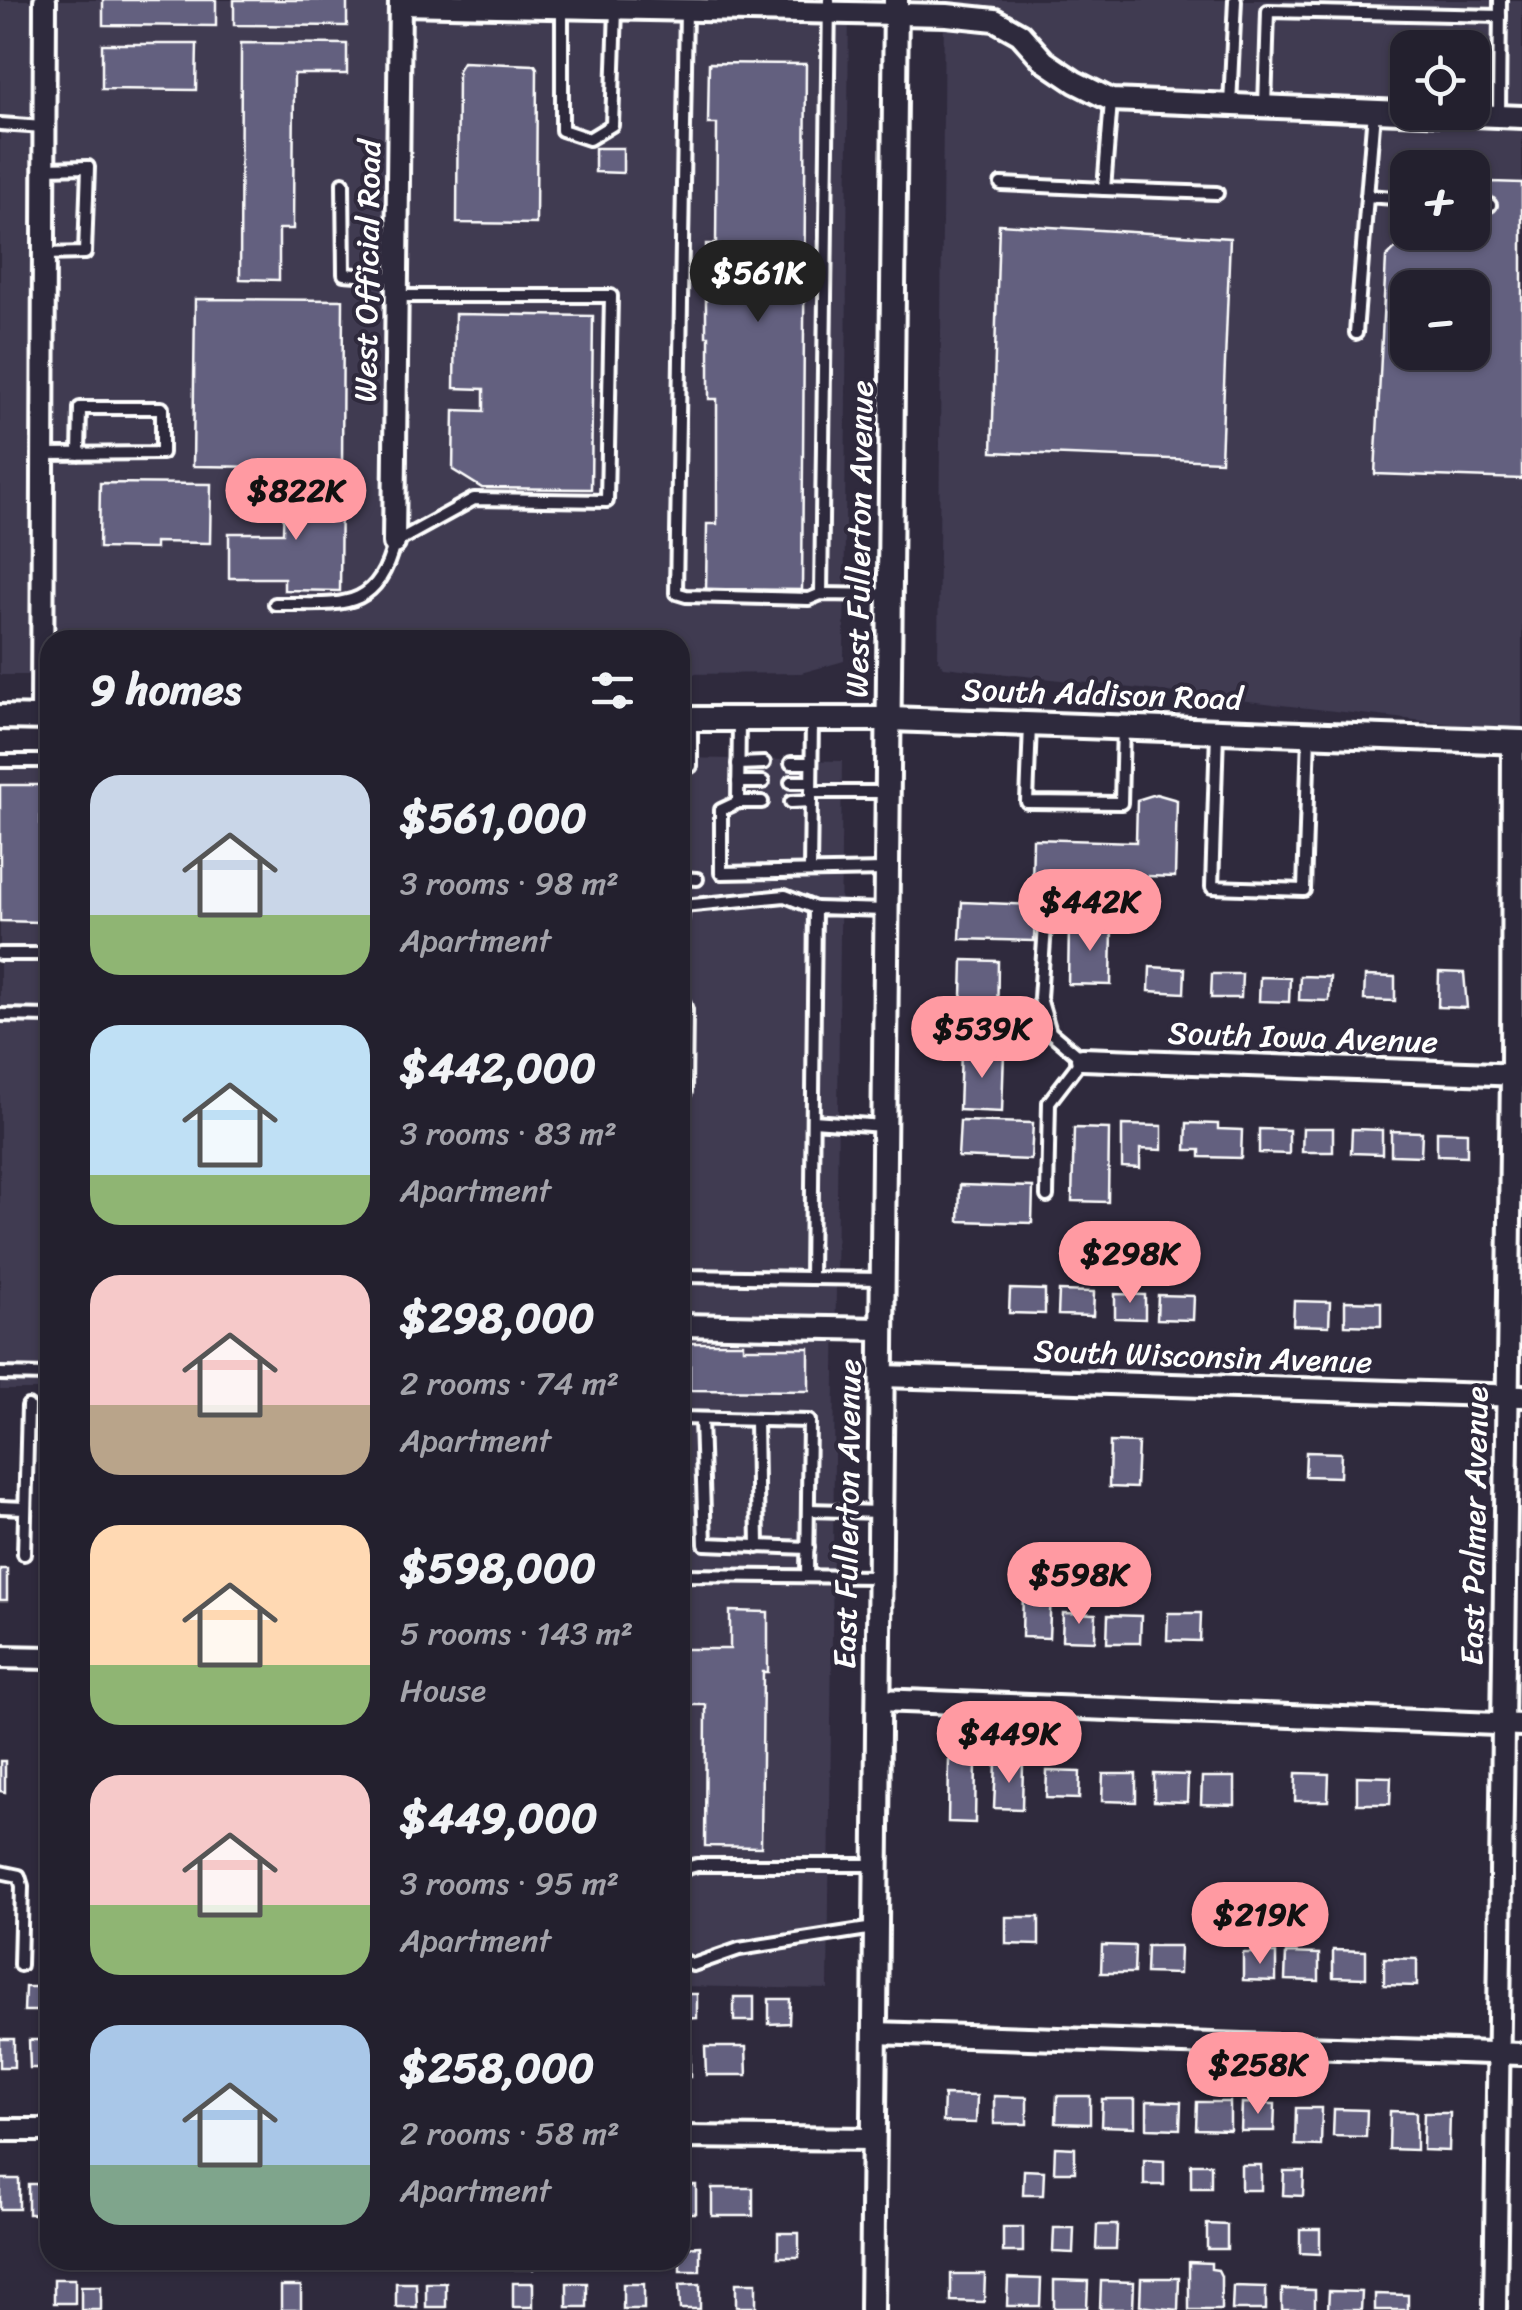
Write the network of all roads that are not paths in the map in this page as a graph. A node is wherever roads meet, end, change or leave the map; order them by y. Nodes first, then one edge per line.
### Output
1 (45, 0) edge
2 (1235, 0) edge
3 (1500, 0) edge
4 (400, 2) edge
5 (675, 6) edge
6 (829, 6) edge
7 (896, 6) edge
8 (562, 7) junction
9 (616, 8) junction
10 (1500, 16) junction
11 (1112, 100) junction
12 (1230, 106) junction
13 (1265, 107) junction
14 (1374, 111) junction
15 (1499, 116) junction
16 (1522, 117) edge
17 (0, 124) edge
18 (44, 126) junction
19 (44, 168) junction
20 (343, 183) dead end
21 (1001, 184) dead end
22 (1104, 189) junction
23 (1217, 193) dead end
24 (1367, 196) junction
25 (1390, 198) edge
26 (44, 254) junction
27 (397, 287) junction
28 (1356, 333) dead end
29 (42, 454) junction
30 (79, 454) junction
31 (394, 543) junction
32 (821, 594) junction
33 (890, 595) junction
34 (275, 604) dead end
35 (45, 630) edge
36 (0, 717) edge
37 (40, 718) edge
38 (738, 718) junction
39 (812, 718) junction
40 (690, 719) edge
41 (890, 719) junction
42 (1030, 724) junction
43 (1123, 728) junction
44 (1217, 731) junction
45 (1309, 734) junction
46 (1517, 742) edge
47 (0, 761) edge
48 (40, 761) edge
49 (764, 763) dead end
50 (791, 763) dead end
51 (811, 763) junction
52 (738, 764) junction
53 (738, 782) junction
54 (763, 782) dead end
55 (791, 782) dead end
56 (811, 792) junction
57 (888, 792) junction
58 (738, 802) junction
59 (762, 802) dead end
60 (791, 802) dead end
61 (887, 870) junction
62 (810, 871) junction
63 (690, 878) edge
64 (697, 878) dead end
65 (1516, 902) edge
66 (690, 905) edge
67 (816, 908) junction
68 (887, 910) junction
69 (1045, 926) dead end
70 (0, 954) edge
71 (40, 954) edge
72 (0, 1015) edge
73 (40, 1016) edge
74 (1082, 1059) junction
75 (1517, 1074) edge
76 (813, 1121) junction
77 (884, 1126) junction
78 (1048, 1196) dead end
79 (690, 1276) edge
80 (811, 1278) junction
81 (882, 1279) junction
82 (690, 1325) edge
83 (881, 1329) junction
84 (0, 1374) edge
85 (40, 1375) edge
86 (882, 1376) junction
87 (1514, 1395) edge
88 (28, 1406) dead end
89 (690, 1418) edge
90 (701, 1419) junction
91 (756, 1420) junction
92 (0, 1507) edge
93 (25, 1508) junction
94 (808, 1510) junction
95 (880, 1512) junction
96 (758, 1546) junction
97 (808, 1548) junction
98 (24, 1554) dead end
99 (690, 1574) edge
100 (808, 1575) junction
101 (879, 1578) junction
102 (0, 1657) edge
103 (40, 1658) edge
104 (878, 1700) junction
105 (1511, 1724) edge
106 (876, 1865) junction
107 (690, 1867) edge
108 (0, 1872) edge
109 (875, 1928) junction
110 (690, 1963) edge
111 (20, 1965) dead end
112 (874, 2033) junction
113 (1498, 2053) junction
114 (1522, 2054) edge
115 (0, 2130) edge
116 (40, 2130) edge
117 (690, 2137) edge
118 (872, 2139) junction
119 (872, 2310) edge
120 (1495, 2310) edge

1 - 18 street
2 - 12 lane
3 - 10 lane
4 - 8 street
4 - 27 street, West Official Road
5 - 6 street
5 - 9 street
5 - 32 lane
6 - 7 street
6 - 32 lane
7 - 11 street
7 - 33 street, West Fullerton Avenue
8 - 9 street
8 - 9 lane
10 - 13 lane
10 - 15 lane
11 - 12 street
11 - 22 lane
12 - 13 street
13 - 14 street
14 - 15 street
14 - 24 lane
15 - 16 street
17 - 18 lane
18 - 19 street
19 - 26 street
19 - 26 lane
20 - 27 lane
21 - 22 lane
22 - 23 lane
24 - 25 lane
24 - 28 lane
26 - 29 street
27 - 31 street, West Official Road
27 - 31 lane
29 - 30 lane
29 - 35 street
30 - 30 lane
31 - 34 lane
32 - 33 lane
33 - 41 street, West Fullerton Avenue
36 - 37 street
38 - 39 street, South Addison Road
38 - 40 street, South Addison Road
38 - 52 lane
39 - 41 street, South Addison Road
39 - 51 lane
41 - 42 street, South Addison Road
41 - 57 street, East Fullerton Avenue
42 - 43 street, South Addison Road
42 - 43 lane
43 - 44 street, South Addison Road
44 - 45 street, South Addison Road
44 - 45 lane
45 - 46 street, South Addison Road
46 - 65 street, East Palmer Avenue
47 - 48 lane
49 - 52 lane
50 - 51 lane
51 - 56 lane
52 - 53 lane
53 - 54 lane
53 - 58 lane
55 - 56 lane
56 - 57 lane
56 - 60 lane
56 - 62 lane
57 - 61 street, East Fullerton Avenue
58 - 59 lane
58 - 62 lane
61 - 62 lane
61 - 68 street, East Fullerton Avenue
63 - 64 lane
65 - 75 street, East Palmer Avenue
66 - 67 lane
67 - 68 lane
67 - 76 lane
68 - 77 street, East Fullerton Avenue
69 - 74 lane
70 - 71 lane
72 - 73 lane
74 - 75 street, South Iowa Avenue
74 - 78 lane
75 - 87 street, East Palmer Avenue
76 - 77 lane
76 - 80 lane
77 - 81 street, East Fullerton Avenue
79 - 80 lane
80 - 81 lane
81 - 83 street, East Fullerton Avenue
82 - 83 street
83 - 86 street, East Fullerton Avenue
84 - 85 lane
86 - 87 street, South Wisconsin Avenue
86 - 95 street, East Fullerton Avenue
87 - 105 street, East Palmer Avenue
88 - 93 lane
89 - 90 lane
90 - 91 lane
90 - 96 lane
91 - 94 lane
91 - 96 lane
92 - 93 lane
93 - 98 lane
94 - 95 lane
94 - 97 lane
95 - 101 street, East Fullerton Avenue
96 - 97 lane
97 - 100 lane
99 - 100 lane
100 - 101 lane
101 - 104 street, East Fullerton Avenue
102 - 103 street
104 - 105 street
104 - 106 street, East Fullerton Avenue
105 - 113 street, East Palmer Avenue
106 - 107 lane
106 - 109 street, East Fullerton Avenue
108 - 111 lane
109 - 110 lane
109 - 112 street, East Fullerton Avenue
112 - 113 street
112 - 118 street, East Fullerton Avenue
113 - 114 street
113 - 120 street, East Palmer Avenue
115 - 116 street
117 - 118 street
118 - 119 street, East Fullerton Avenue

